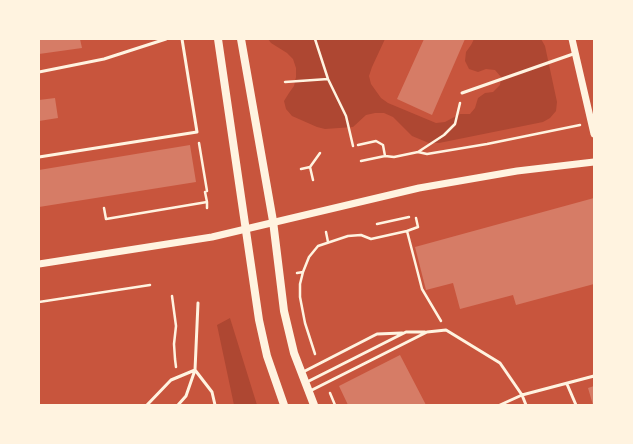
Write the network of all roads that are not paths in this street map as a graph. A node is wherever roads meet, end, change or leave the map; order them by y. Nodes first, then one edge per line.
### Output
1 (166, 39) edge
2 (182, 39) edge
3 (218, 39) edge
4 (242, 39) edge
5 (572, 39) edge
6 (576, 53) junction
7 (39, 72) edge
8 (462, 93) road end
9 (594, 134) edge
10 (39, 157) edge
11 (594, 162) edge
12 (273, 222) junction
13 (247, 228) junction
14 (39, 264) edge
15 (198, 302) dead end
16 (406, 332) junction
17 (427, 332) junction
18 (195, 370) junction
19 (301, 372) junction
20 (594, 376) edge
21 (305, 383) junction
22 (566, 384) junction
23 (309, 392) junction
24 (522, 395) junction
25 (147, 405) edge
26 (178, 405) edge
27 (215, 405) edge
28 (284, 405) edge
29 (314, 405) edge
30 (500, 405) edge
31 (526, 405) edge
32 (576, 405) edge

1 - 7 lane
2 - 10 lane
3 - 13 main road
4 - 12 main road
5 - 6 street
6 - 8 lane
6 - 9 street
11 - 12 street
12 - 13 street
12 - 19 main road
13 - 14 street
13 - 28 main road
15 - 18 lane
16 - 17 lane
16 - 19 lane
16 - 21 lane
17 - 23 lane
17 - 24 lane
18 - 25 lane
18 - 26 lane
18 - 27 lane
19 - 21 main road
20 - 22 lane
21 - 23 main road
22 - 24 lane
22 - 32 lane
23 - 29 main road
24 - 30 lane
24 - 31 lane

